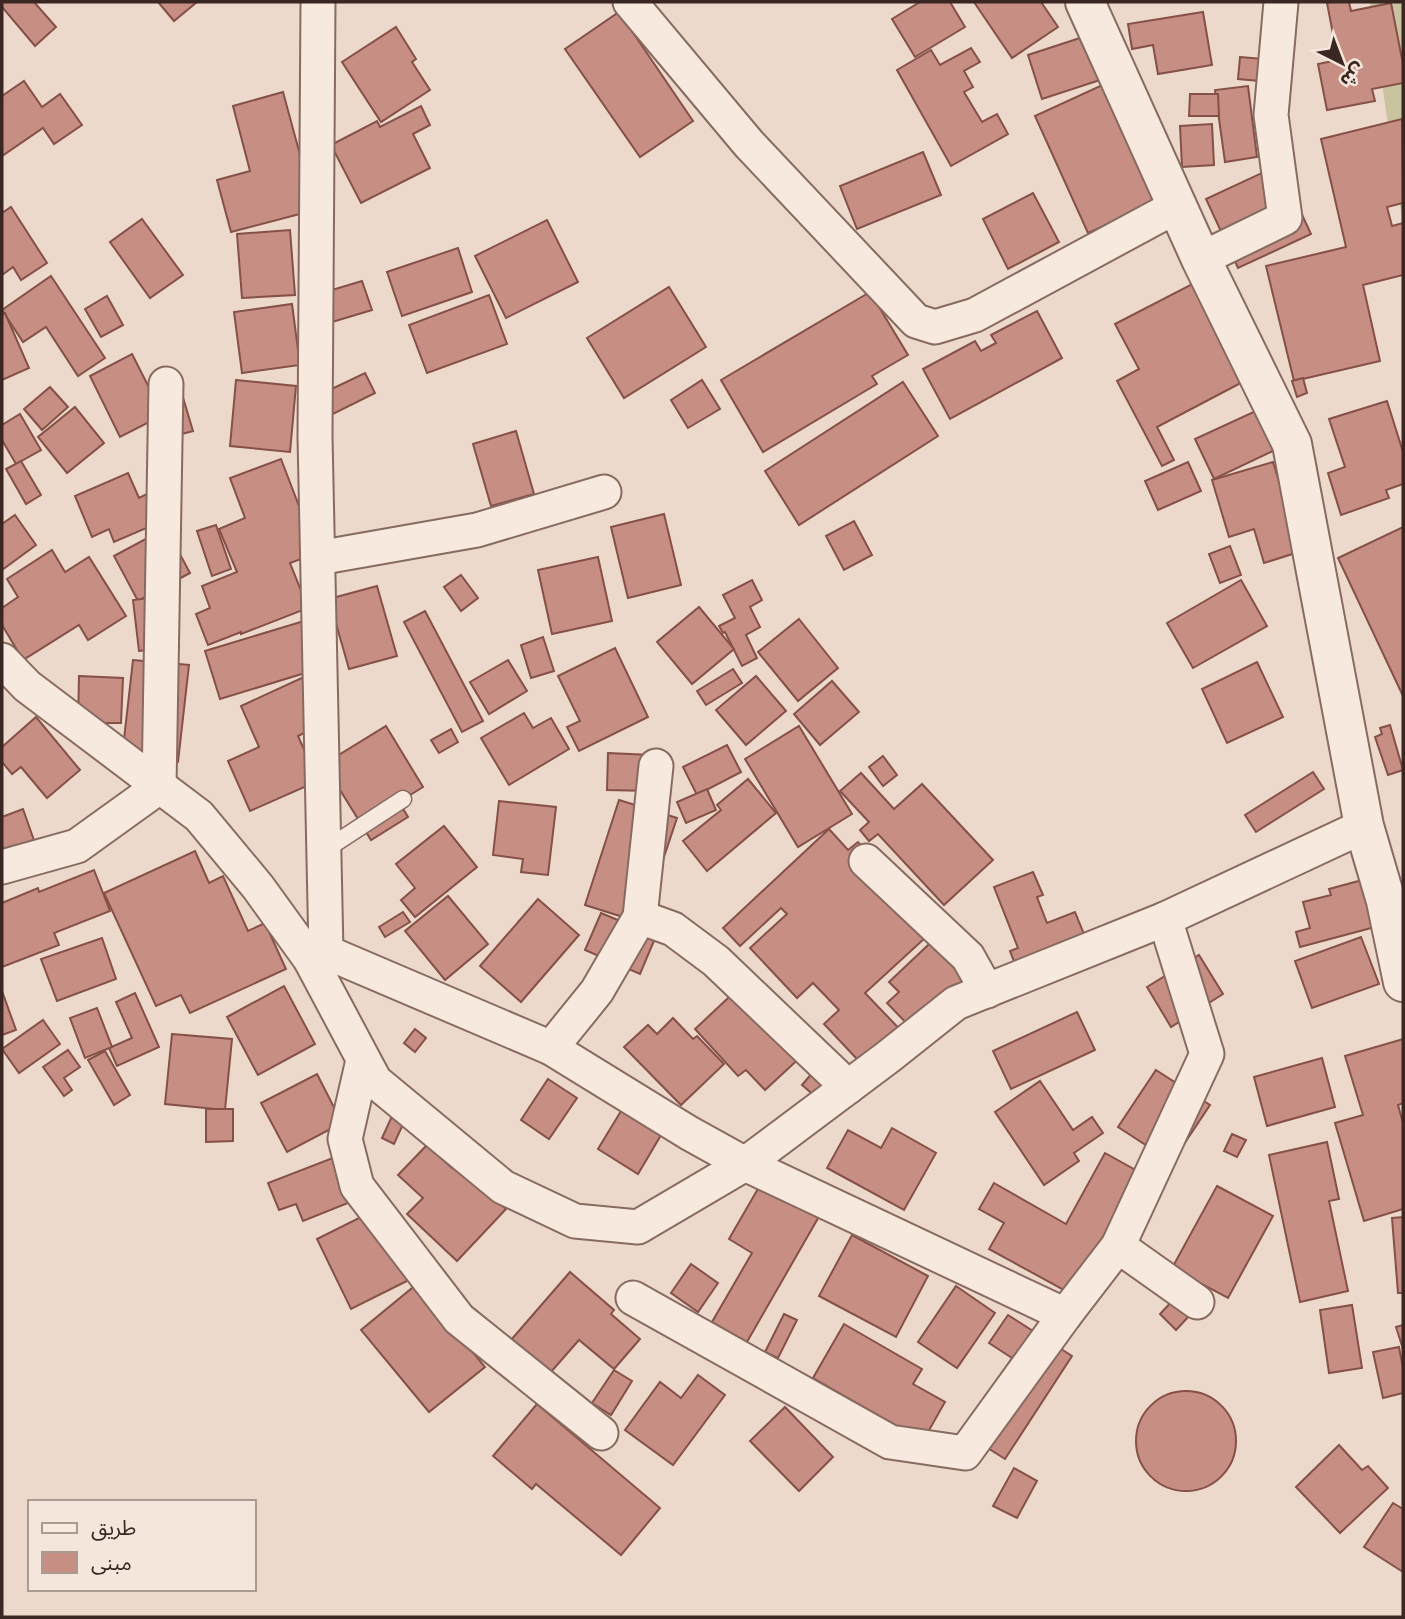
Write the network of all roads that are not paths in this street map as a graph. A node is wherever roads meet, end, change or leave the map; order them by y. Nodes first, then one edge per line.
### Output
1 (318, 2) edge
2 (630, 2) edge
3 (1085, 2) edge
4 (1281, 2) edge
5 (1177, 206) junction
6 (1200, 259) junction
7 (166, 384) dead end
8 (604, 492) dead end
9 (318, 558) junction
10 (2, 660) edge
11 (14, 692) edge
12 (656, 766) dead end
13 (159, 787) junction
14 (403, 799) dead end
15 (1364, 826) junction
16 (324, 853) junction
17 (866, 861) dead end
18 (2, 867) edge
19 (640, 917) junction
20 (1166, 919) junction
21 (318, 955) junction
22 (1403, 982) edge
23 (986, 991) junction
24 (551, 1048) junction
25 (363, 1060) junction
26 (848, 1087) junction
27 (744, 1164) junction
28 (1118, 1245) junction
29 (633, 1298) dead end
30 (1197, 1302) dead end
31 (1065, 1315) junction
32 (601, 1433) dead end

1 - 9 street
2 - 5 street
3 - 5 street
4 - 6 street
5 - 6 street
6 - 15 street
7 - 13 street
8 - 9 street
9 - 16 street
10 - 11 street
11 - 13 street
12 - 19 street
13 - 18 street
13 - 21 street
14 - 16 lane
15 - 20 street
15 - 22 street
16 - 21 street
17 - 23 street
19 - 24 street
19 - 26 street
20 - 23 street
20 - 28 street
21 - 24 street
21 - 25 street
23 - 26 street
24 - 27 street
25 - 27 street
25 - 32 street
26 - 27 street
27 - 31 street
28 - 30 street
28 - 31 street
29 - 31 street

